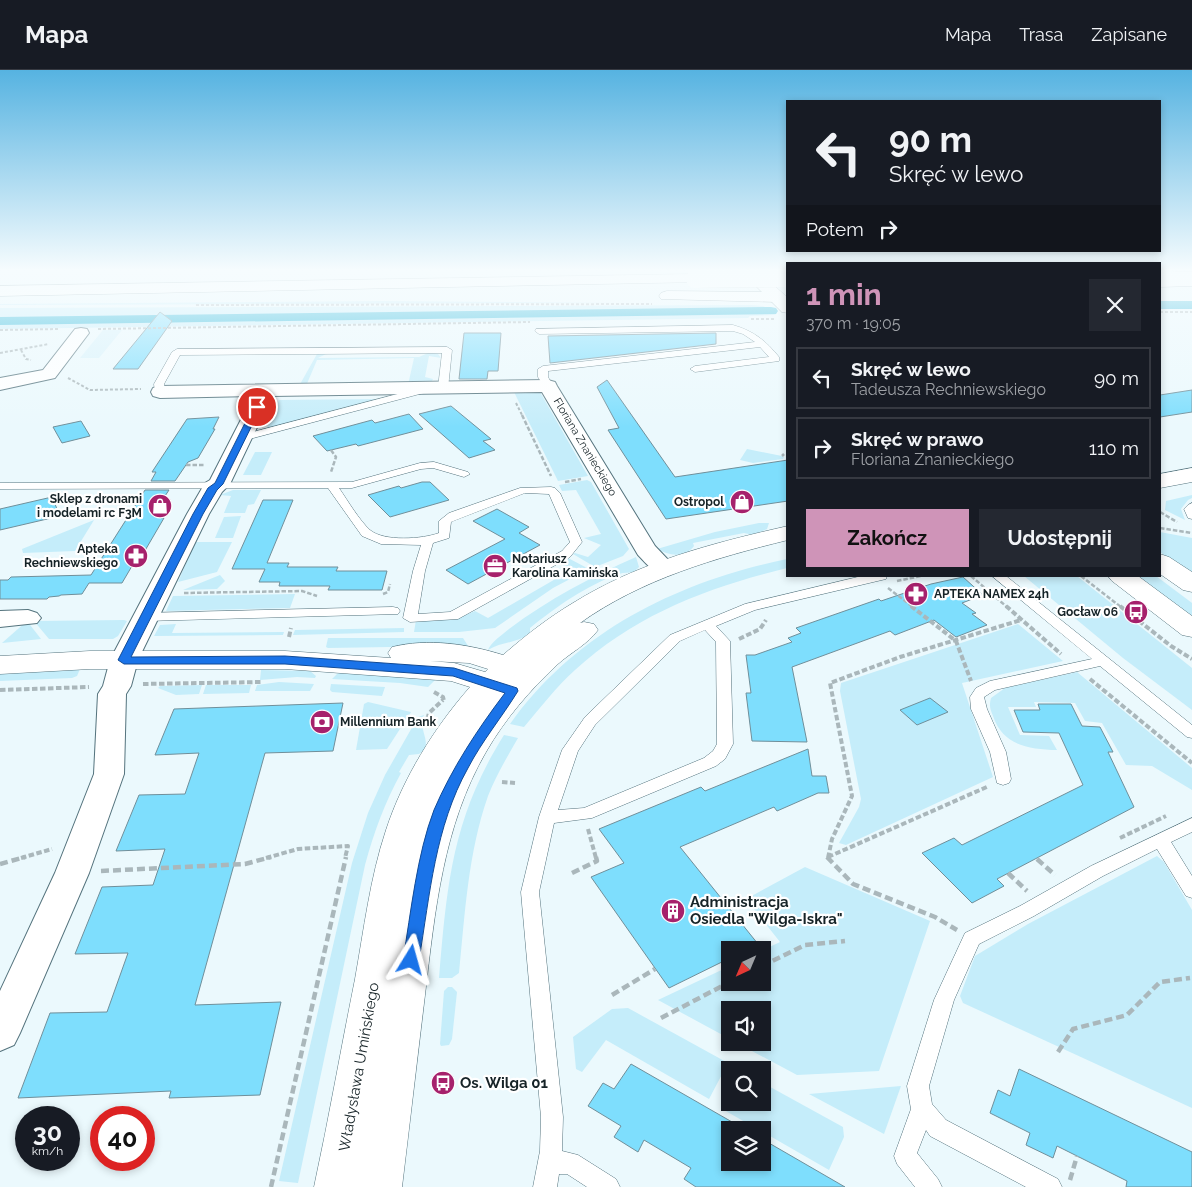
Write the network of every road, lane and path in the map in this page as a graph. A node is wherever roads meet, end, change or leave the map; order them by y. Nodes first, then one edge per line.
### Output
1 (538, 327) joint
2 (0, 330) edge
3 (80, 330) junction
4 (54, 342) dead end
5 (763, 344) junction
6 (0, 353) edge
7 (695, 369) dead end
8 (52, 370) junction
9 (0, 384) edge
10 (548, 386) junction
11 (438, 388) junction
12 (160, 389) junction
13 (265, 390) junction
14 (514, 398) dead end
15 (242, 438) junction
16 (1192, 457) edge
17 (1161, 462) edge
18 (464, 474) dead end
19 (1192, 475) edge
20 (1161, 481) edge
21 (554, 483) dead end
22 (218, 484) junction
23 (331, 484) junction
24 (0, 486) edge
25 (1192, 507) edge
26 (1192, 515) edge
27 (1161, 528) edge
28 (1192, 533) edge
29 (786, 534) edge
30 (428, 541) junction
31 (786, 548) edge
32 (1161, 563) edge
33 (664, 568) junction
34 (999, 577) edge
35 (1082, 577) edge
36 (1122, 577) edge
37 (882, 580) edge
38 (390, 584) dead end
39 (1192, 584) edge
40 (302, 592) junction
41 (179, 593) dead end
42 (377, 594) dead end
43 (324, 595) dead end
44 (299, 599) dead end
45 (393, 612) dead end
46 (28, 618) dead end
47 (145, 618) junction
48 (0, 619) edge
49 (1020, 620) dead end
50 (708, 625) junction
51 (1192, 629) edge
52 (956, 641) junction
53 (1192, 659) edge
54 (1103, 661) junction
55 (0, 665) edge
56 (278, 670) junction
57 (120, 673) junction
58 (489, 685) junction
59 (0, 690) edge
60 (977, 697) junction
61 (1192, 733) edge
62 (1003, 779) joint
63 (502, 782) dead end
64 (515, 784) dead end
65 (546, 818) junction
66 (587, 823) dead end
67 (1192, 824) edge
68 (1160, 840) junction
69 (56, 848) dead end
70 (827, 857) junction
71 (1037, 859) dead end
72 (0, 864) edge
73 (130, 870) dead end
74 (572, 873) dead end
75 (1008, 874) dead end
76 (1060, 879) dead end
77 (1192, 891) edge
78 (1030, 894) dead end
79 (972, 938) junction
80 (846, 941) dead end
81 (771, 962) edge
82 (655, 969) dead end
83 (1190, 978) dead end
84 (721, 987) edge
85 (612, 995) dead end
86 (661, 1018) dead end
87 (0, 1033) edge
88 (1058, 1052) dead end
89 (922, 1109) junction
90 (1076, 1156) dead end
91 (550, 1162) junction
92 (1060, 1184) edge
93 (271, 1187) edge
94 (337, 1187) edge
95 (380, 1187) edge
96 (545, 1187) edge
97 (608, 1187) edge
98 (930, 1187) edge

1 - 3 path
1 - 5 lane
2 - 3 path
3 - 8 street
4 - 6 path
5 - 7 lane
5 - 10 lane
8 - 9 street
8 - 12 path
10 - 11 street, Floriana Znanieckiego
10 - 33 street, Floriana Znanieckiego
11 - 12 lane
11 - 13 street, Floriana Znanieckiego
11 - 15 lane
12 - 13 street, Floriana Znanieckiego
13 - 15 street
14 - 21 path
15 - 22 street
16 - 17 main road
18 - 23 lane
19 - 20 main road
22 - 23 lane
22 - 24 lane
22 - 47 street
23 - 30 lane
25 - 26 lane
27 - 28 path
29 - 33 main road, Władysława Umińskiego
30 - 30 lane
31 - 58 main road, Władysława Umińskiego
32 - 39 main road
33 - 58 main road, Władysława Umińskiego
34 - 54 lane
35 - 53 path
36 - 51 main road
37 - 50 lane
37 - 52 path
38 - 42 path
40 - 41 path
40 - 43 path
40 - 44 path
45 - 47 lane
46 - 48 street
47 - 57 street
49 - 52 path
50 - 65 lane
50 - 65 lane
52 - 60 path
52 - 70 path
54 - 60 lane
54 - 61 lane
55 - 57 main road
56 - 57 main road
56 - 57 path
56 - 58 main road
57 - 59 path
57 - 87 street
58 - 58 path
58 - 94 main road, Władysława Umińskiego
58 - 95 main road, Władysława Umińskiego
60 - 62 lane
62 - 70 path
63 - 64 path
65 - 91 lane
66 - 74 path
67 - 68 lane
68 - 77 lane
68 - 79 lane
69 - 72 path
70 - 79 path
71 - 76 path
73 - 93 path
75 - 78 path
79 - 89 lane
80 - 81 path
82 - 85 path
83 - 88 path
84 - 86 path
89 - 92 lane
89 - 98 lane
90 - 92 path
91 - 96 lane
91 - 97 lane

